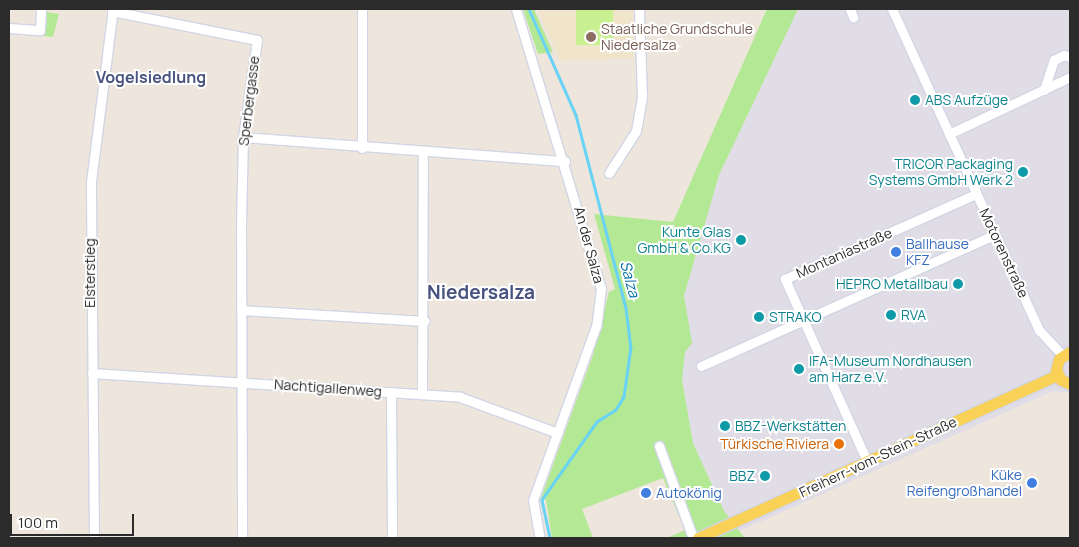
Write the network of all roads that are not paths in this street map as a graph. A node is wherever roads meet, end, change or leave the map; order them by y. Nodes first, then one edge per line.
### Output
1 (41, 9) edge
2 (362, 9) edge
3 (516, 9) edge
4 (639, 9) edge
5 (892, 9) edge
6 (112, 10) edge
7 (9, 28) edge
8 (1070, 57) edge
9 (1070, 77) edge
10 (1044, 90) junction
11 (949, 134) junction
12 (243, 137) junction
13 (362, 148) junction
14 (423, 152) junction
15 (564, 161) junction
16 (609, 173) dead end
17 (976, 194) junction
18 (994, 235) junction
19 (241, 310) junction
20 (425, 321) junction
21 (805, 321) junction
22 (1066, 353) edge
23 (701, 366) dead end
24 (92, 373) junction
25 (1058, 375) junction
26 (242, 382) junction
27 (1070, 384) edge
28 (391, 392) junction
29 (422, 394) junction
30 (558, 433) junction
31 (659, 446) dead end
32 (867, 461) junction
33 (94, 538) edge
34 (242, 538) edge
35 (392, 538) edge
36 (540, 538) edge
37 (693, 538) edge
38 (698, 538) edge

1 - 7 street
2 - 13 street
3 - 15 street, An der Salza
4 - 16 street
5 - 11 street, Motorenstraße
6 - 12 street, Sperbergasse
6 - 24 street, Elsterstieg
8 - 10 street
9 - 10 street
10 - 11 street
11 - 17 street, Motorenstraße
12 - 13 street
12 - 19 street, Sperbergasse
13 - 14 street
14 - 15 street
14 - 20 street
15 - 30 street, An der Salza
17 - 18 street, Motorenstraße
17 - 21 street, Montaniastraße
18 - 21 street
18 - 22 street, Motorenstraße
19 - 20 street
19 - 26 street, Sperbergasse
20 - 29 street
21 - 23 street
21 - 32 street, Montaniastraße
22 - 25 main road
24 - 26 street, Nachtigallenweg
24 - 33 street, Elsterstieg
25 - 27 main road
25 - 32 main road, Freiherr-vom-Stein-Straße
26 - 28 street, Nachtigallenweg
26 - 34 street, Sperbergasse
28 - 29 street, Nachtigallenweg
28 - 35 street
29 - 30 street, Nachtigallenweg
30 - 36 street, An der Salza
31 - 37 street
32 - 38 main road, Freiherr-vom-Stein-Straße

